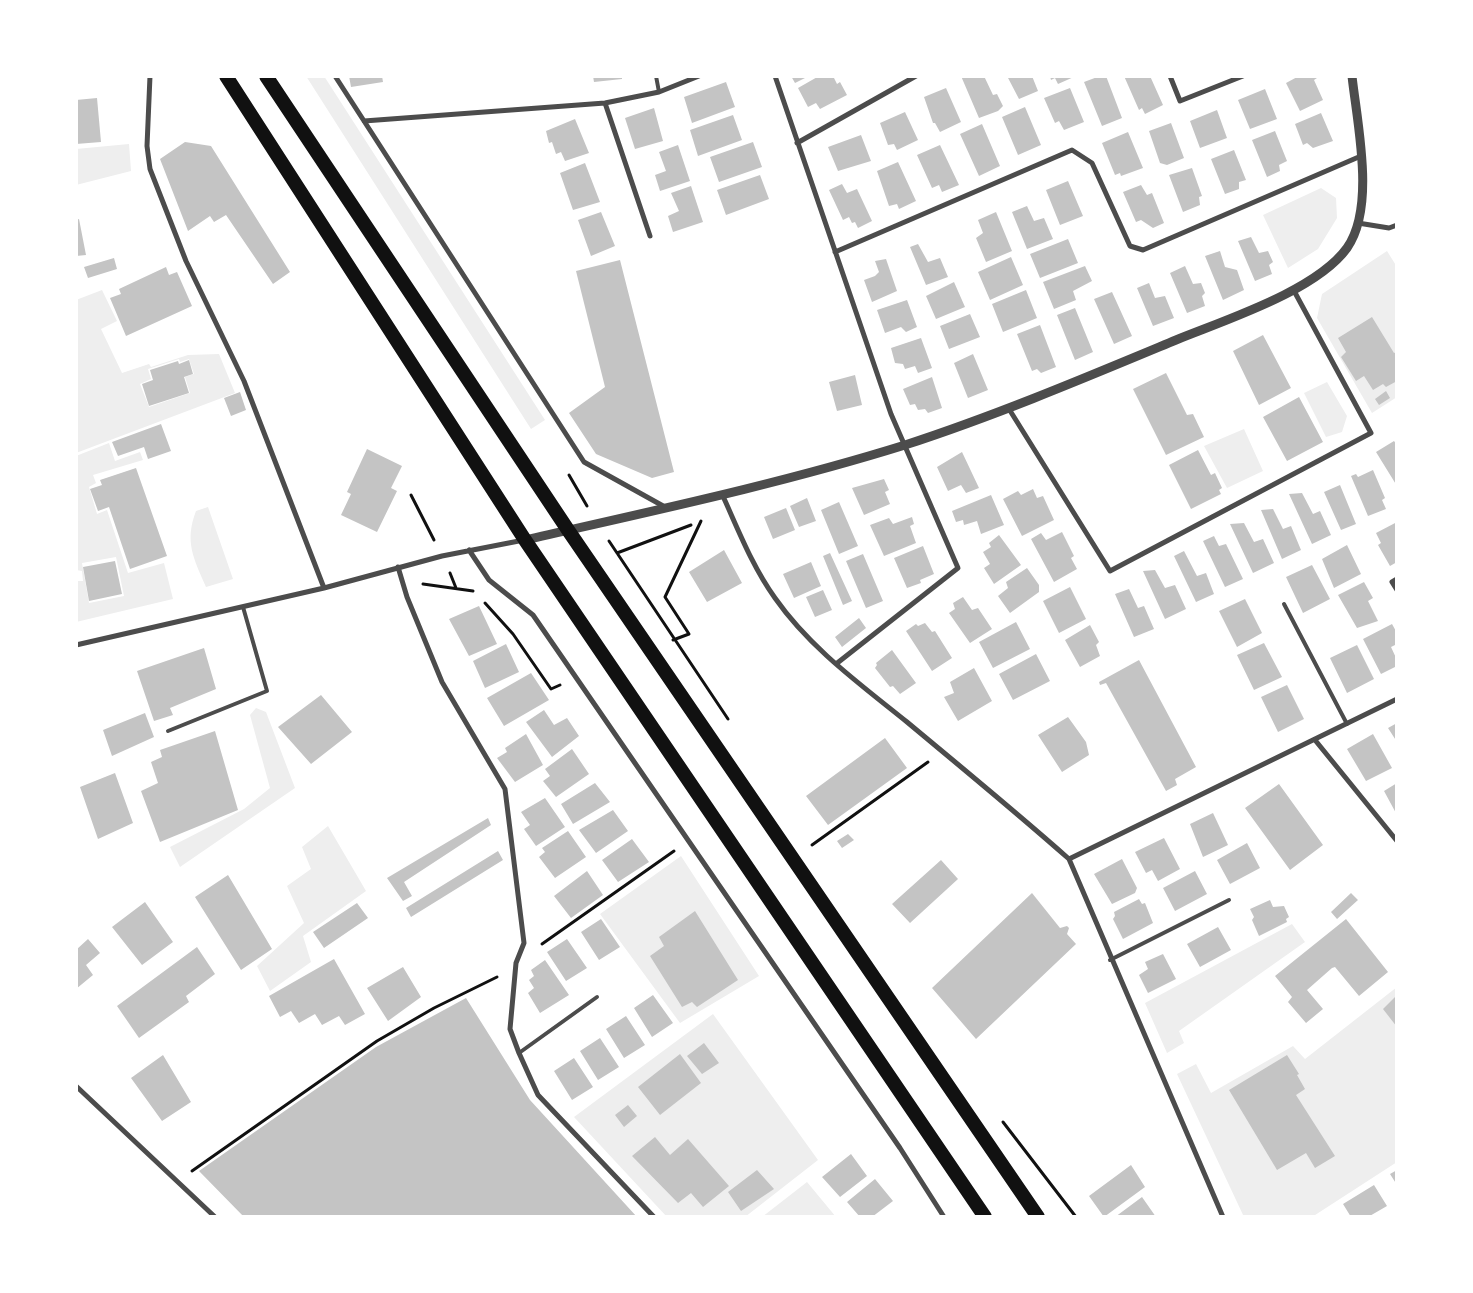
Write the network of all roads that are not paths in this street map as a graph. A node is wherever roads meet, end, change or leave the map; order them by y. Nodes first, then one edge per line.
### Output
1 (150, 76) edge
2 (226, 76) edge
3 (266, 76) edge
4 (335, 76) edge
5 (656, 76) edge
6 (699, 76) edge
7 (775, 76) edge
8 (916, 76) edge
9 (1170, 76) edge
10 (1243, 76) edge
11 (1352, 76) edge
12 (659, 92) junction
13 (605, 103) junction
14 (364, 121) junction
15 (797, 143) junction
16 (1361, 156) junction
17 (1358, 223) junction
18 (1397, 225) edge
19 (650, 236) dead end
20 (835, 252) junction
21 (1293, 290) junction
22 (1008, 408) junction
23 (905, 444) junction
24 (722, 494) junction
25 (666, 507) junction
26 (568, 530) junction
27 (525, 540) junction
28 (470, 550) junction
29 (398, 567) junction
30 (1397, 579) edge
31 (324, 588) junction
32 (1397, 590) edge
33 (1284, 604) dead end
34 (243, 607) junction
35 (76, 645) edge
36 (836, 664) junction
37 (1397, 699) edge
38 (1347, 724) junction
39 (168, 731) dead end
40 (1315, 740) junction
41 (1396, 838) edge
42 (1069, 859) junction
43 (1229, 900) dead end
44 (1110, 960) junction
45 (597, 997) dead end
46 (518, 1053) junction
47 (76, 1086) edge
48 (215, 1217) edge
49 (654, 1217) edge
50 (944, 1217) edge
51 (985, 1217) edge
52 (1038, 1217) edge
53 (1224, 1217) edge

1 - 31 street
2 - 27 highway
3 - 26 highway
4 - 14 street
5 - 12 lane
6 - 12 street
7 - 15 street
8 - 15 street
9 - 10 street
11 - 16 street
12 - 13 street
13 - 14 street
13 - 19 street
14 - 25 street
15 - 20 street
16 - 17 street
16 - 20 street
17 - 18 street
17 - 21 street
20 - 23 street
21 - 22 street
21 - 22 street
22 - 23 street
23 - 24 street
23 - 36 street
24 - 25 street
24 - 36 street
25 - 26 street
26 - 27 street
26 - 52 highway
27 - 28 street
27 - 51 highway
28 - 29 street
28 - 50 street
29 - 31 street
29 - 46 street
30 - 32 street
31 - 34 street
33 - 38 lane
34 - 35 street
34 - 39 lane
36 - 42 street
37 - 38 street
38 - 40 street
40 - 41 street
40 - 42 street
42 - 44 street
43 - 44 lane
44 - 53 street
45 - 46 lane
46 - 49 street
47 - 48 street

